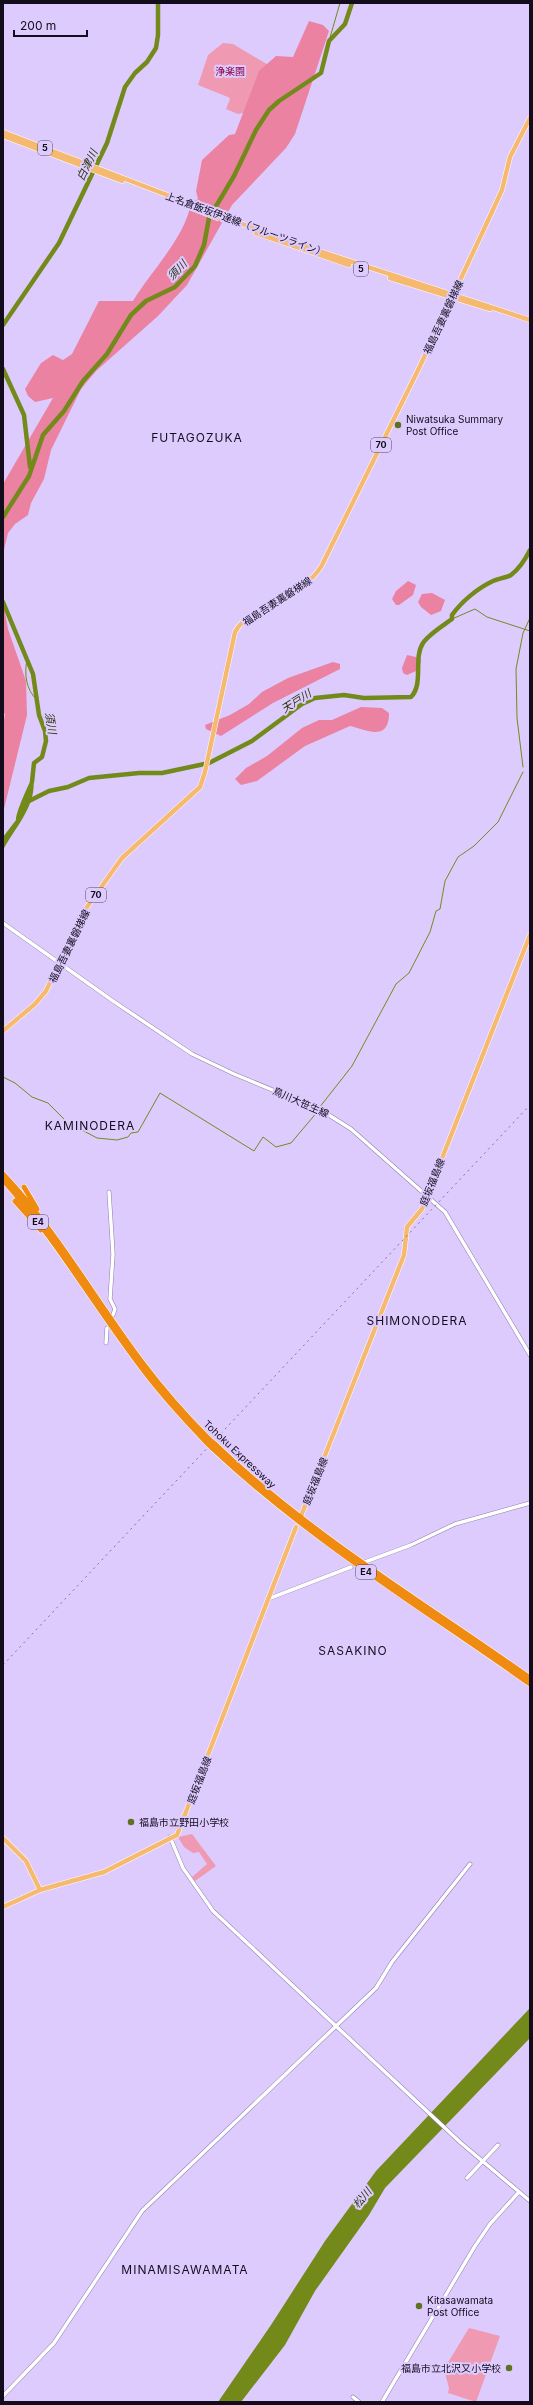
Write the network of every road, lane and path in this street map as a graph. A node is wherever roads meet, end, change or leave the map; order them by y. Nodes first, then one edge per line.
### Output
1 (530, 118) edge
2 (3, 132) edge
3 (3, 136) edge
4 (87, 166) junction
5 (452, 297) junction
6 (530, 320) edge
7 (3, 923) edge
8 (530, 935) edge
9 (60, 964) junction
10 (3, 1030) edge
11 (3, 1174) edge
12 (3, 1180) edge
13 (24, 1187) dead end
14 (109, 1192) dead end
15 (427, 1195) junction
16 (16, 1202) dead end
17 (71, 1259) junction
18 (70, 1266) junction
19 (114, 1315) dead end
20 (107, 1328) dead end
21 (106, 1342) dead end
22 (530, 1355) edge
23 (209, 1442) junction
24 (213, 1446) junction
25 (530, 1503) edge
26 (301, 1516) dead end
27 (296, 1527) dead end
28 (365, 1562) dead end
29 (351, 1568) dead end
30 (268, 1599) junction
31 (530, 1678) edge
32 (530, 1684) edge
33 (170, 1837) junction
34 (3, 1838) edge
35 (470, 1864) dead end
36 (40, 1890) junction
37 (3, 1907) edge
38 (336, 2025) junction
39 (498, 2145) dead end
40 (482, 2162) junction
41 (467, 2178) dead end
42 (519, 2192) junction
43 (530, 2201) edge
44 (3, 2396) edge
45 (353, 2397) dead end
46 (359, 2402) edge
47 (382, 2402) edge

1 - 5 main road, 福島吾妻裏磐梯線 / 70
2 - 4 main road, 上名倉飯坂伊達線（フルーツライン） / 5
3 - 4 main road, 上名倉飯坂伊達線（フルーツライン） / 5
4 - 5 main road, 上名倉飯坂伊達線（フルーツライン） / 5
5 - 6 main road, 上名倉飯坂伊達線（フルーツライン） / 5
5 - 9 main road, 福島吾妻裏磐梯線 / 70
7 - 9 street, 鳥川大笹生線
8 - 15 main road, 庭坂福島線
9 - 10 main road, 福島吾妻裏磐梯線 / 70
9 - 15 street, 鳥川大笹生線
11 - 17 highway, Tohoku Expressway / E4
12 - 18 highway, Tohoku Expressway / E4
13 - 17 highway
14 - 19 street
15 - 22 street, 鳥川大笹生線
15 - 26 main road, 庭坂福島線
16 - 18 highway
17 - 23 highway, Tohoku Expressway / E4
18 - 23 highway, Tohoku Expressway / E4
20 - 21 street
23 - 24 highway, Tohoku Expressway / E4, bridge
24 - 31 highway, Tohoku Expressway / E4
24 - 32 highway, Tohoku Expressway / E4
25 - 28 street
27 - 30 main road, 庭坂福島線
29 - 30 street
30 - 33 main road, 庭坂福島線
33 - 36 main road, 庭坂福島線
33 - 38 street
34 - 36 main road
35 - 38 street
36 - 37 main road, 庭坂福島線
38 - 40 street
38 - 44 street
39 - 40 street
40 - 41 street
40 - 42 street
42 - 43 street
42 - 47 street
45 - 46 street

